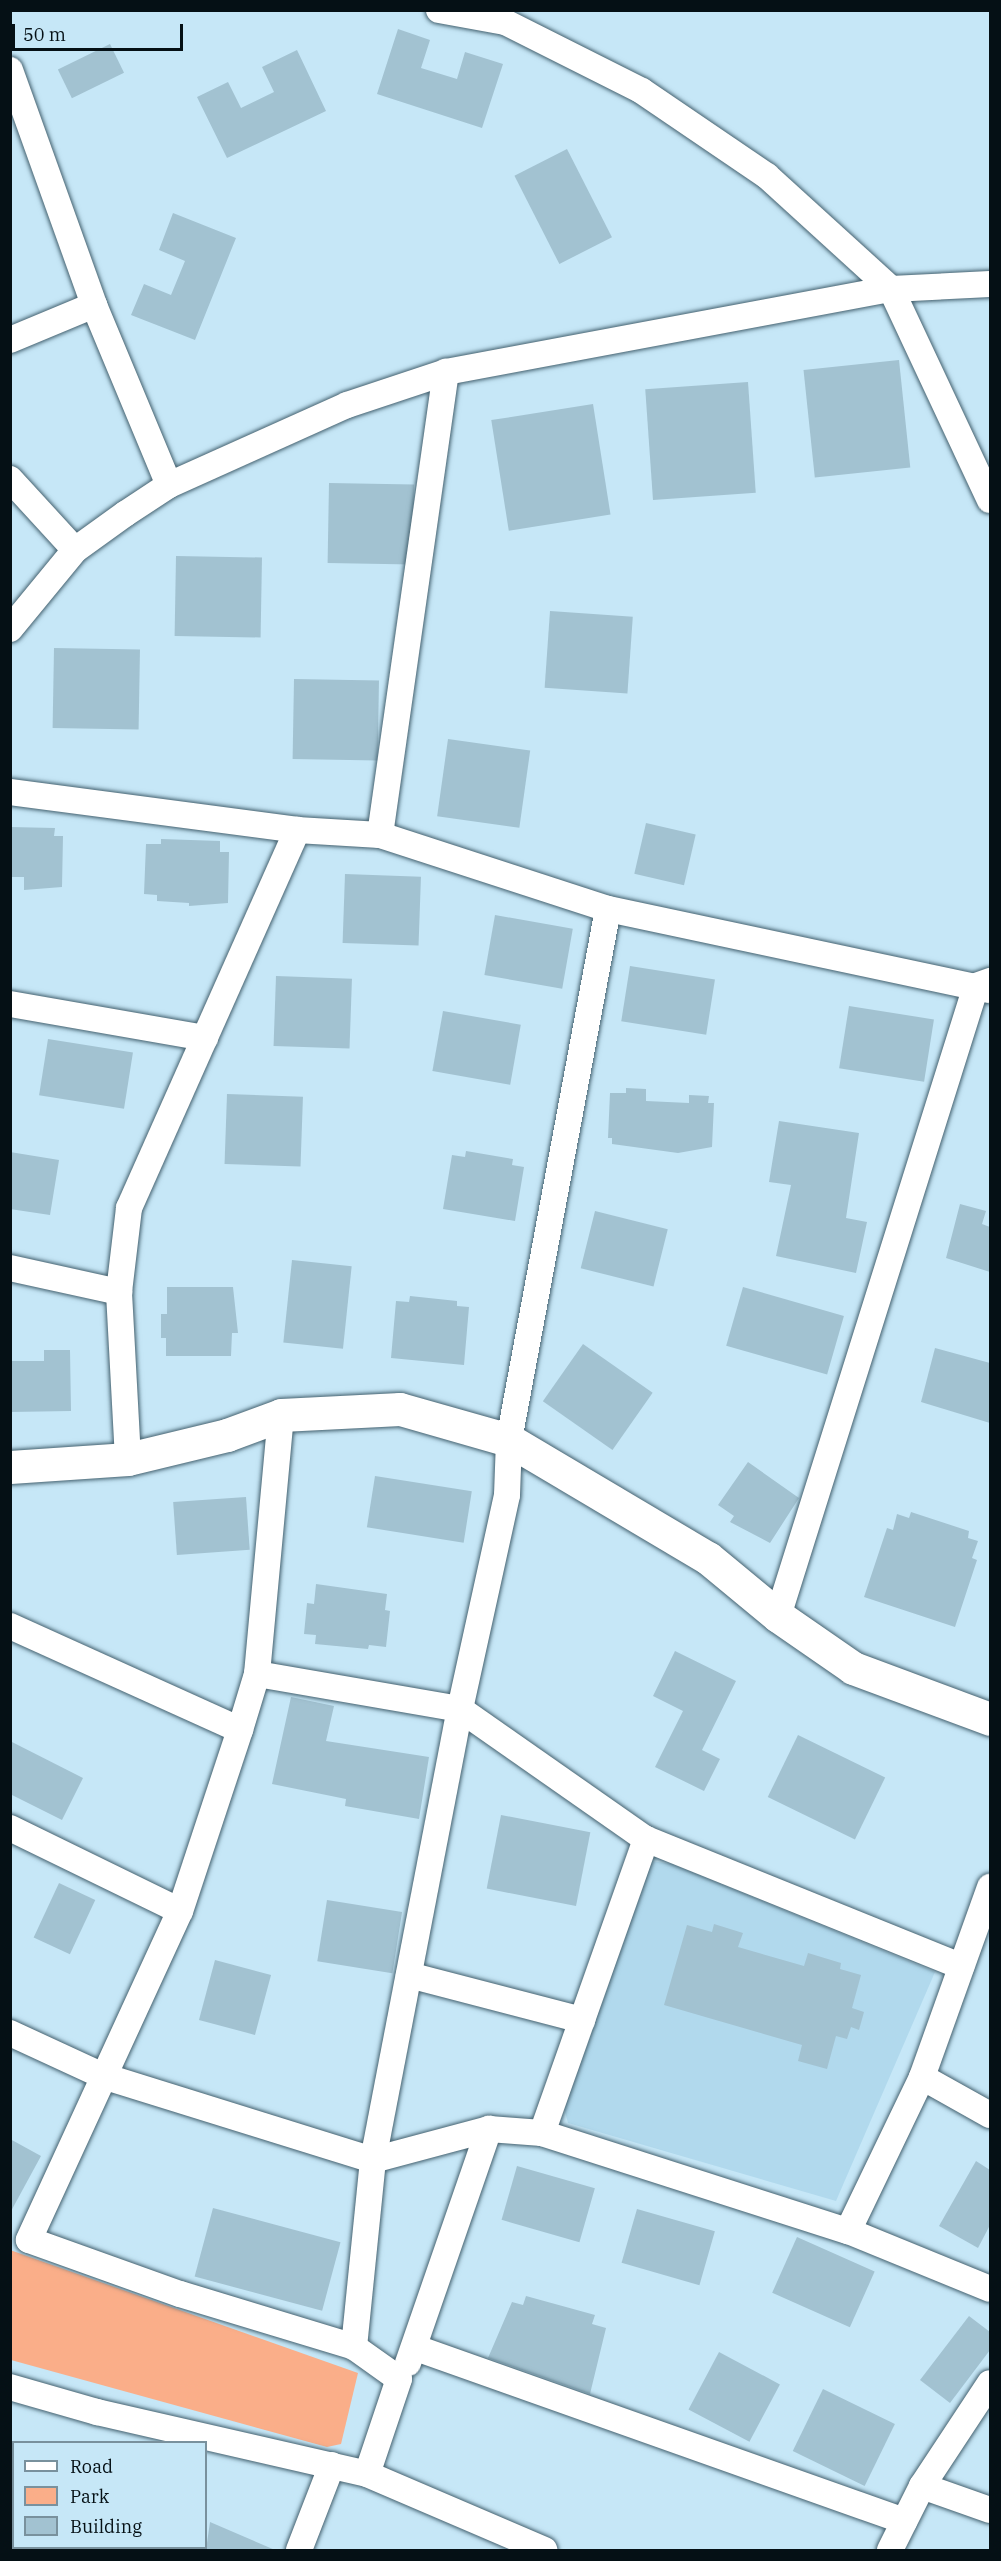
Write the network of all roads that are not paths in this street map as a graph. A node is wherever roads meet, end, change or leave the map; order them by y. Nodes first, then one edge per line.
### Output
1 (439, 10) edge
2 (10, 70) edge
3 (990, 284) edge
4 (891, 289) junction
5 (93, 305) junction
6 (10, 340) edge
7 (446, 372) junction
8 (10, 479) edge
9 (169, 485) junction
10 (990, 500) edge
11 (75, 550) junction
12 (10, 629) edge
13 (10, 792) edge
14 (297, 830) junction
15 (380, 835) junction
16 (608, 909) junction
17 (986, 986) edge
18 (10, 1004) edge
19 (205, 1038) junction
20 (10, 1268) edge
21 (119, 1292) junction
22 (281, 1415) junction
23 (509, 1440) junction
24 (128, 1459) junction
25 (10, 1467) edge
26 (778, 1616) junction
27 (10, 1626) edge
28 (257, 1674) junction
29 (460, 1709) junction
30 (990, 1719) edge
31 (240, 1730) junction
32 (10, 1828) edge
33 (646, 1839) junction
34 (990, 1887) edge
35 (180, 1911) junction
36 (961, 1966) junction
37 (409, 1975) junction
38 (582, 2020) junction
39 (10, 2033) edge
40 (103, 2076) junction
41 (922, 2076) junction
42 (990, 2115) edge
43 (489, 2129) junction
44 (542, 2133) junction
45 (373, 2160) junction
46 (848, 2231) junction
47 (20, 2236) edge
48 (990, 2289) edge
49 (354, 2347) junction
50 (416, 2348) junction
51 (399, 2379) junction
52 (990, 2383) edge
53 (10, 2387) edge
54 (332, 2465) junction
55 (367, 2474) junction
56 (922, 2486) junction
57 (990, 2510) edge
58 (904, 2521) junction
59 (299, 2550) edge
60 (544, 2550) edge
61 (890, 2550) edge

1 - 4 street
2 - 5 street
3 - 4 street
4 - 7 street
4 - 10 street
5 - 6 street
5 - 9 street
7 - 9 street
7 - 15 street
8 - 11 street
9 - 11 street
11 - 12 street
13 - 14 street
14 - 15 street
14 - 19 street
15 - 16 street
16 - 17 street
16 - 23 street
17 - 26 street
18 - 19 street
19 - 21 street
20 - 21 street
21 - 24 street
22 - 23 street
22 - 24 street
22 - 28 street
23 - 26 street
23 - 29 street
24 - 25 street
26 - 30 street
27 - 31 street
28 - 29 street
28 - 31 street
29 - 33 street
29 - 37 street
31 - 35 street
32 - 35 street
33 - 36 street
33 - 38 street
34 - 36 street
35 - 40 street
36 - 41 street
37 - 38 street
37 - 45 street
38 - 44 street
39 - 40 street
40 - 45 street
40 - 47 street
41 - 42 street
41 - 46 street
43 - 44 street
43 - 45 street
43 - 50 street
44 - 46 street
45 - 49 street
46 - 48 street
47 - 49 street
49 - 51 street
50 - 51 street
50 - 58 street
51 - 55 street
52 - 56 street
53 - 54 street
54 - 55 street
54 - 59 street
55 - 60 street
56 - 57 street
56 - 58 street
58 - 61 street

